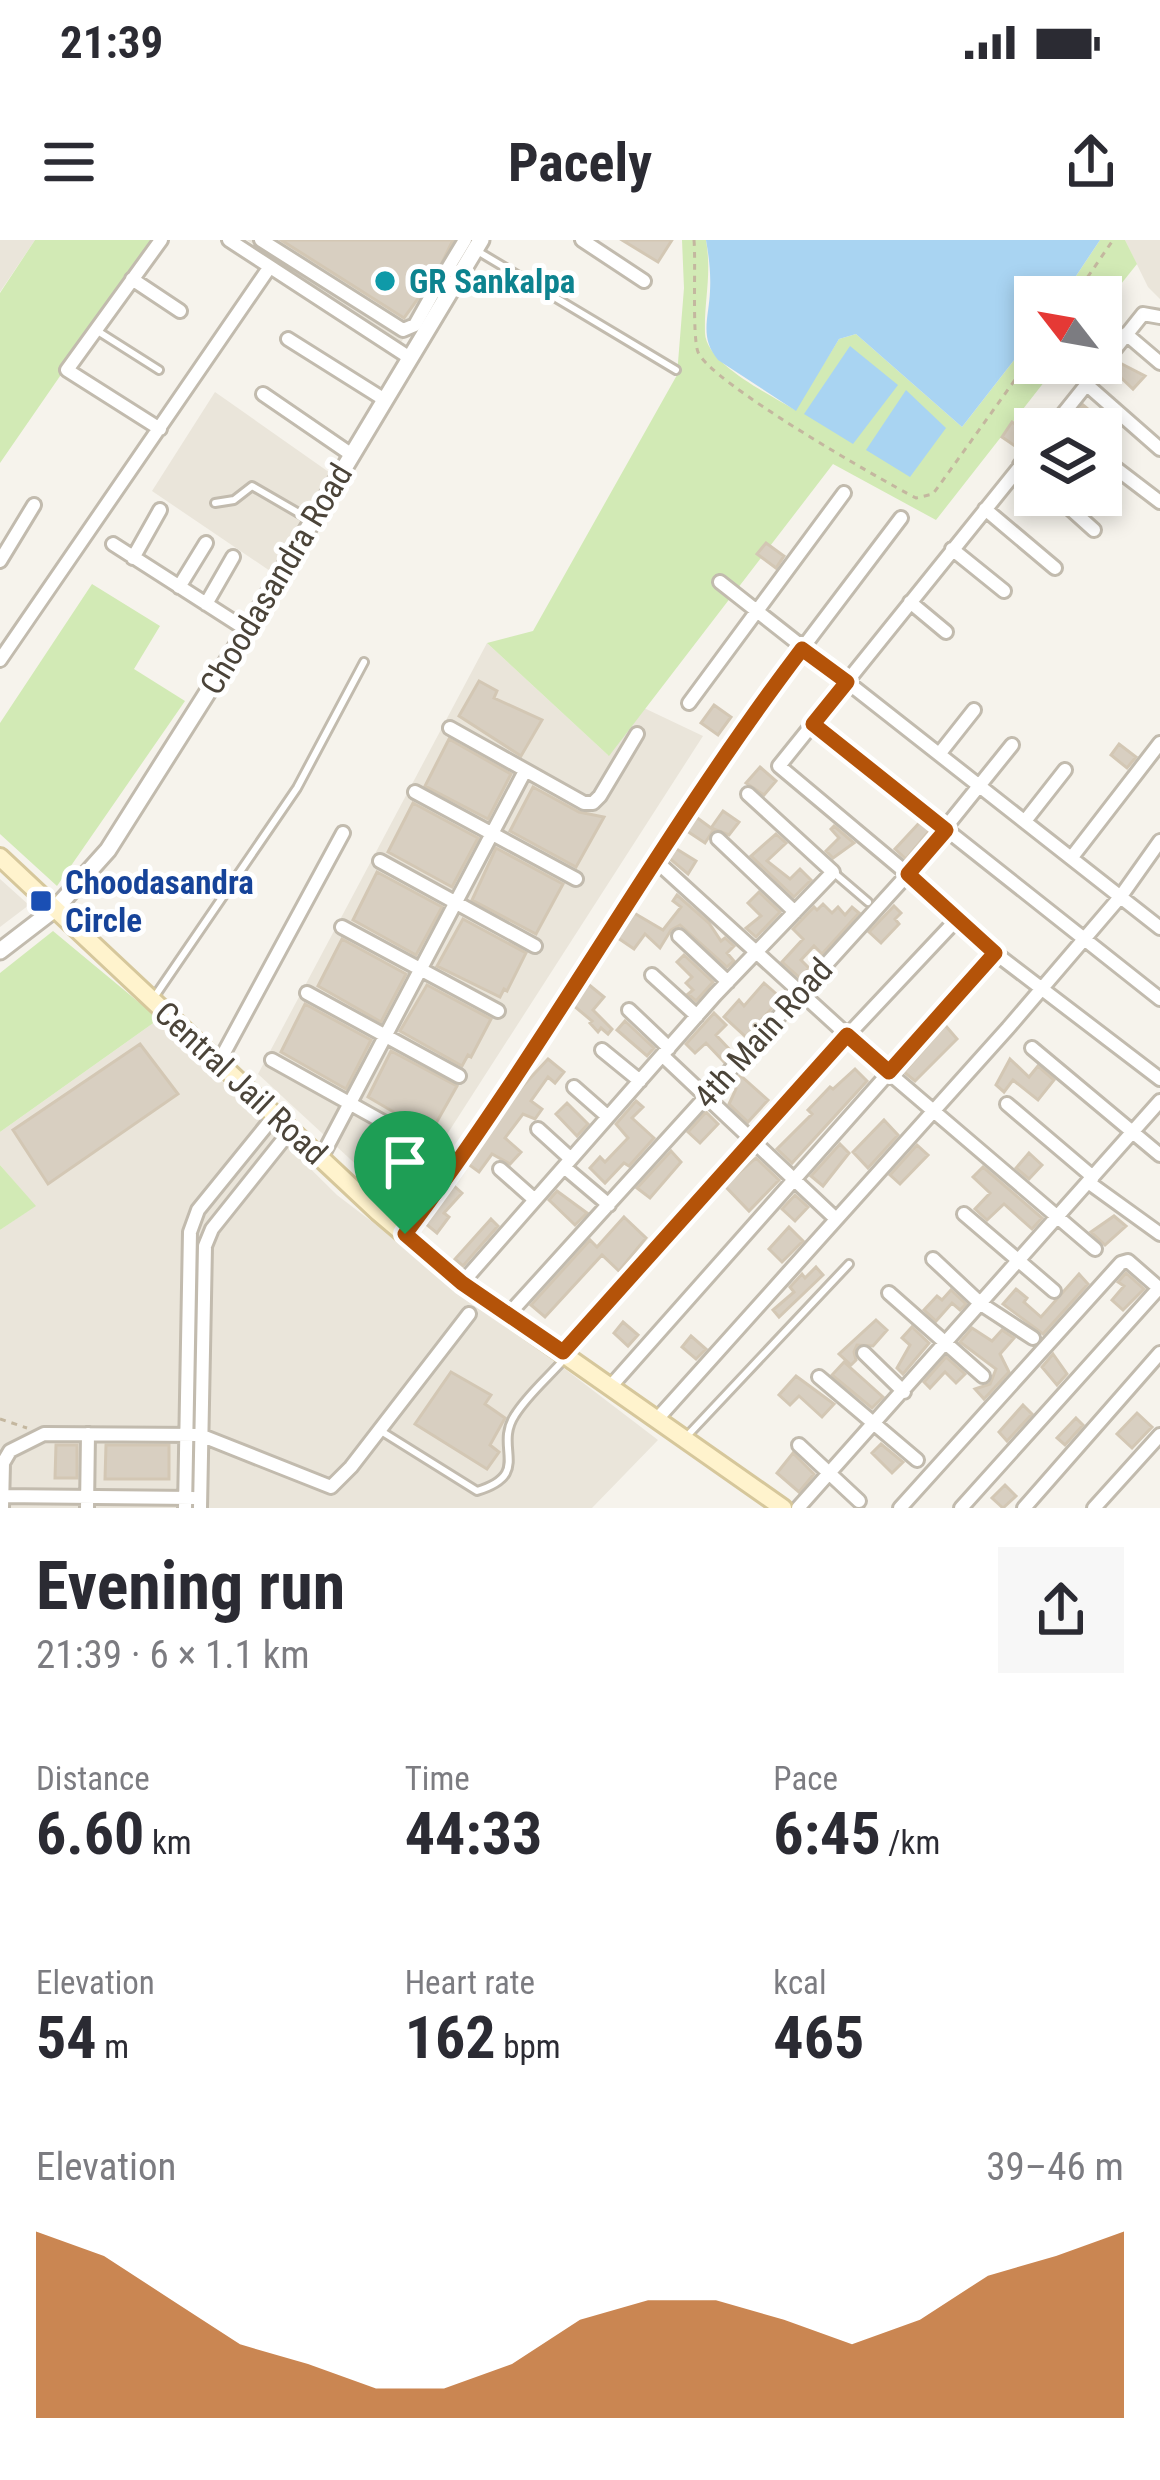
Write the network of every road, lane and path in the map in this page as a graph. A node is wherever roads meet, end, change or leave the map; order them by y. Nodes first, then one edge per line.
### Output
1 (161, 240) edge
2 (229, 240) edge
3 (261, 240) edge
4 (582, 240) edge
5 (694, 240) edge
6 (1113, 240) edge
7 (474, 243) edge
8 (269, 268) junction
9 (1088, 276) edge
10 (133, 279) junction
11 (644, 281) dead end
12 (445, 288) junction
13 (180, 311) dead end
14 (1160, 317) edge
15 (96, 330) junction
16 (1126, 334) junction
17 (288, 339) dead end
18 (1122, 339) edge
19 (410, 358) junction
20 (1160, 363) edge
21 (159, 370) dead end
22 (676, 370) dead end
23 (1014, 381) edge
24 (1086, 384) joint
25 (263, 394) dead end
26 (385, 400) junction
27 (1070, 408) edge
28 (160, 429) junction
29 (1160, 449) edge
30 (352, 455) junction
31 (1014, 473) edge
32 (1122, 473) edge
33 (844, 494) dead end
34 (1160, 502) edge
35 (214, 503) dead end
36 (34, 505) dead end
37 (985, 509) junction
38 (160, 510) dead end
39 (1078, 516) edge
40 (901, 518) dead end
41 (312, 521) junction
42 (1094, 530) dead end
43 (206, 543) dead end
44 (113, 544) dead end
45 (952, 549) junction
46 (232, 556) dead end
47 (133, 558) junction
48 (0, 561) edge
49 (1055, 568) dead end
50 (720, 582) dead end
51 (178, 587) junction
52 (1004, 591) dead end
53 (910, 602) junction
54 (206, 604) junction
55 (757, 612) junction
56 (247, 630) junction
57 (946, 632) dead end
58 (802, 649) junction
59 (0, 660) edge
60 (364, 662) dead end
61 (847, 682) junction
62 (689, 703) dead end
63 (974, 710) dead end
64 (813, 724) junction
65 (450, 728) dead end
66 (637, 734) dead end
67 (1160, 743) edge
68 (1012, 746) dead end
69 (940, 753) junction
70 (525, 770) junction
71 (1065, 770) dead end
72 (982, 785) junction
73 (415, 792) dead end
74 (748, 794) dead end
75 (1025, 821) junction
76 (946, 830) junction
77 (343, 833) dead end
78 (494, 835) junction
79 (718, 839) dead end
80 (1160, 841) edge
81 (0, 857) edge
82 (1072, 857) junction
83 (655, 860) junction
84 (380, 861) dead end
85 (833, 872) junction
86 (908, 874) junction
87 (576, 879) dead end
88 (1120, 896) junction
89 (868, 902) dead end
90 (457, 904) junction
91 (56, 908) junction
92 (795, 912) junction
93 (959, 917) junction
94 (342, 927) dead end
95 (1160, 928) edge
96 (679, 935) dead end
97 (1085, 939) junction
98 (535, 946) dead end
99 (0, 951) edge
100 (758, 951) junction
101 (995, 953) junction
102 (422, 970) junction
103 (652, 975) dead end
104 (728, 982) junction
105 (1042, 986) junction
106 (307, 993) dead end
107 (800, 993) junction
108 (153, 999) junction
109 (1160, 999) edge
110 (629, 1010) dead end
111 (498, 1011) dead end
112 (697, 1016) junction
113 (387, 1035) junction
114 (847, 1035) junction
115 (1032, 1048) dead end
116 (602, 1050) dead end
117 (666, 1052) junction
118 (272, 1060) dead end
119 (219, 1062) junction
120 (889, 1072) junction
121 (460, 1076) dead end
122 (1160, 1079) edge
123 (640, 1081) junction
124 (574, 1087) dead end
125 (706, 1096) junction
126 (1160, 1102) edge
127 (1007, 1104) dead end
128 (350, 1105) junction
129 (934, 1109) junction
130 (275, 1115) junction
131 (607, 1116) junction
132 (538, 1129) dead end
133 (291, 1130) junction
134 (1134, 1131) junction
135 (752, 1137) junction
136 (421, 1143) dead end
137 (1160, 1155) edge
138 (321, 1158) junction
139 (567, 1163) junction
140 (500, 1169) dead end
141 (795, 1179) junction
142 (1091, 1179) junction
143 (535, 1200) junction
144 (609, 1205) junction
145 (964, 1214) dead end
146 (1058, 1217) junction
147 (836, 1219) junction
148 (194, 1222) junction
149 (212, 1229) junction
150 (405, 1234) junction
151 (1160, 1234) edge
152 (1095, 1250) dead end
153 (933, 1259) dead end
154 (1018, 1262) junction
155 (849, 1264) dead end
156 (462, 1283) junction
157 (1160, 1288) edge
158 (1054, 1291) dead end
159 (889, 1293) dead end
160 (482, 1297) junction
161 (981, 1304) junction
162 (469, 1314) joint
163 (508, 1315) junction
164 (1033, 1338) dead end
165 (947, 1343) junction
166 (864, 1353) dead end
167 (1160, 1353) edge
168 (565, 1354) junction
169 (982, 1376) dead end
170 (819, 1377) dead end
171 (611, 1386) junction
172 (904, 1392) junction
173 (658, 1418) junction
174 (0, 1419) edge
175 (875, 1426) junction
176 (379, 1429) junction
177 (44, 1434) junction
178 (88, 1434) junction
179 (200, 1435) junction
180 (185, 1436) junction
181 (1160, 1436) edge
182 (686, 1437) junction
183 (799, 1445) dead end
184 (917, 1460) dead end
185 (829, 1473) junction
186 (2, 1500) edge
187 (859, 1501) dead end
188 (87, 1503) edge
189 (193, 1503) edge
190 (783, 1508) edge
191 (797, 1508) edge
192 (900, 1508) edge
193 (961, 1508) edge
194 (1024, 1508) edge
195 (1094, 1508) edge

1 - 10 street
2 - 8 street
3 - 12 street
4 - 11 street
5 - 23 path
6 - 9 path
7 - 12 street, Choodasandra Road
7 - 22 lane
8 - 19 street
8 - 28 street
10 - 13 street
10 - 15 street
12 - 19 street, Choodasandra Road
14 - 16 street
15 - 21 lane
15 - 28 street
16 - 18 street
16 - 20 street
17 - 26 street
19 - 26 street, Choodasandra Road
24 - 27 street
24 - 29 street
25 - 30 street
26 - 30 street, Choodasandra Road
28 - 59 street
30 - 41 street, Choodasandra Road
31 - 37 street
32 - 34 street
33 - 55 street
35 - 41 lane
36 - 48 street
37 - 45 street
37 - 49 street
38 - 47 street
39 - 42 street
40 - 58 street
41 - 56 street, Choodasandra Road
43 - 51 street
44 - 47 street
45 - 52 street
45 - 53 street
46 - 54 street
47 - 51 street
50 - 55 street
51 - 54 street
53 - 57 street
53 - 61 street
54 - 56 street
55 - 58 street
55 - 62 street
56 - 91 street, Choodasandra Road
58 - 61 street
58 - 83 street
60 - 108 lane
61 - 64 street
61 - 69 street
63 - 69 street
64 - 76 street
64 - 86 street
65 - 70 street
66 - 70 street
67 - 82 street
68 - 72 street, 4th Main Road
69 - 72 street
70 - 78 street
71 - 75 street
72 - 75 street
72 - 76 street, 4th Main Road
73 - 78 street
74 - 85 street
75 - 82 street
76 - 86 street, 4th Main Road
76 - 97 street
77 - 119 street
78 - 87 street
78 - 90 street
79 - 92 street
80 - 88 street
81 - 91 main road, Central Jail Road
82 - 88 street
83 - 100 street
83 - 150 street
84 - 90 street
85 - 89 lane
85 - 92 street
86 - 93 street
86 - 107 street, 4th Main Road
88 - 95 street
88 - 97 street
90 - 98 street
90 - 102 street
91 - 99 street, Choodasandra Road
91 - 108 main road, Central Jail Road
92 - 100 street
93 - 101 street
93 - 114 street
94 - 102 street
96 - 104 street
97 - 105 street
97 - 109 street
100 - 104 street
100 - 107 street
101 - 105 street
101 - 120 street
102 - 111 street
102 - 113 street
103 - 112 street
104 - 112 street
105 - 122 street
105 - 129 street
106 - 113 street
107 - 114 street
107 - 125 street, 4th Main Road
108 - 119 main road, Central Jail Road
110 - 117 street
112 - 117 street
113 - 121 street
113 - 128 street
114 - 120 street
114 - 135 street
115 - 134 street
116 - 123 street
117 - 123 street
117 - 125 street
118 - 128 street
119 - 130 main road, Central Jail Road
120 - 129 street
120 - 141 street
123 - 131 street
124 - 131 street
125 - 135 street
125 - 144 street, 4th Main Road
126 - 134 street
127 - 142 street
128 - 136 street
128 - 138 street
129 - 146 street
129 - 147 street
130 - 133 main road, Central Jail Road
130 - 148 street
131 - 139 street
132 - 139 street
133 - 138 main road, Central Jail Road
133 - 149 street
134 - 137 street
134 - 142 street
135 - 141 street
135 - 168 street
138 - 150 main road, Central Jail Road
139 - 143 street
139 - 144 street
140 - 143 street
141 - 147 street
141 - 171 street
142 - 146 street
142 - 151 street
143 - 156 street
144 - 163 street, 4th Main Road
145 - 154 street
146 - 152 street
146 - 154 street
147 - 173 street
148 - 149 street
148 - 180 street
149 - 179 street
150 - 156 main road, Central Jail Road
153 - 161 street
154 - 158 street
154 - 161 street
155 - 182 lane
156 - 160 main road, Central Jail Road
157 - 192 street
157 - 193 street
159 - 165 street
160 - 162 lane
160 - 163 main road, Central Jail Road
161 - 164 street
161 - 165 street
162 - 176 street
163 - 168 main road, Central Jail Road
165 - 169 street
165 - 172 street
166 - 172 street
167 - 194 street
168 - 171 main road, Central Jail Road
168 - 176 lane
170 - 175 street
171 - 173 main road, Central Jail Road
172 - 175 street
173 - 182 main road, Central Jail Road
174 - 177 path
175 - 184 street
175 - 185 street
176 - 179 street
177 - 178 street
177 - 186 street
178 - 180 street
178 - 188 street
179 - 180 street
179 - 189 street
180 - 189 street
181 - 195 street
182 - 190 main road, Central Jail Road
183 - 185 street
185 - 187 street
185 - 191 street
186 - 188 street
188 - 189 street

